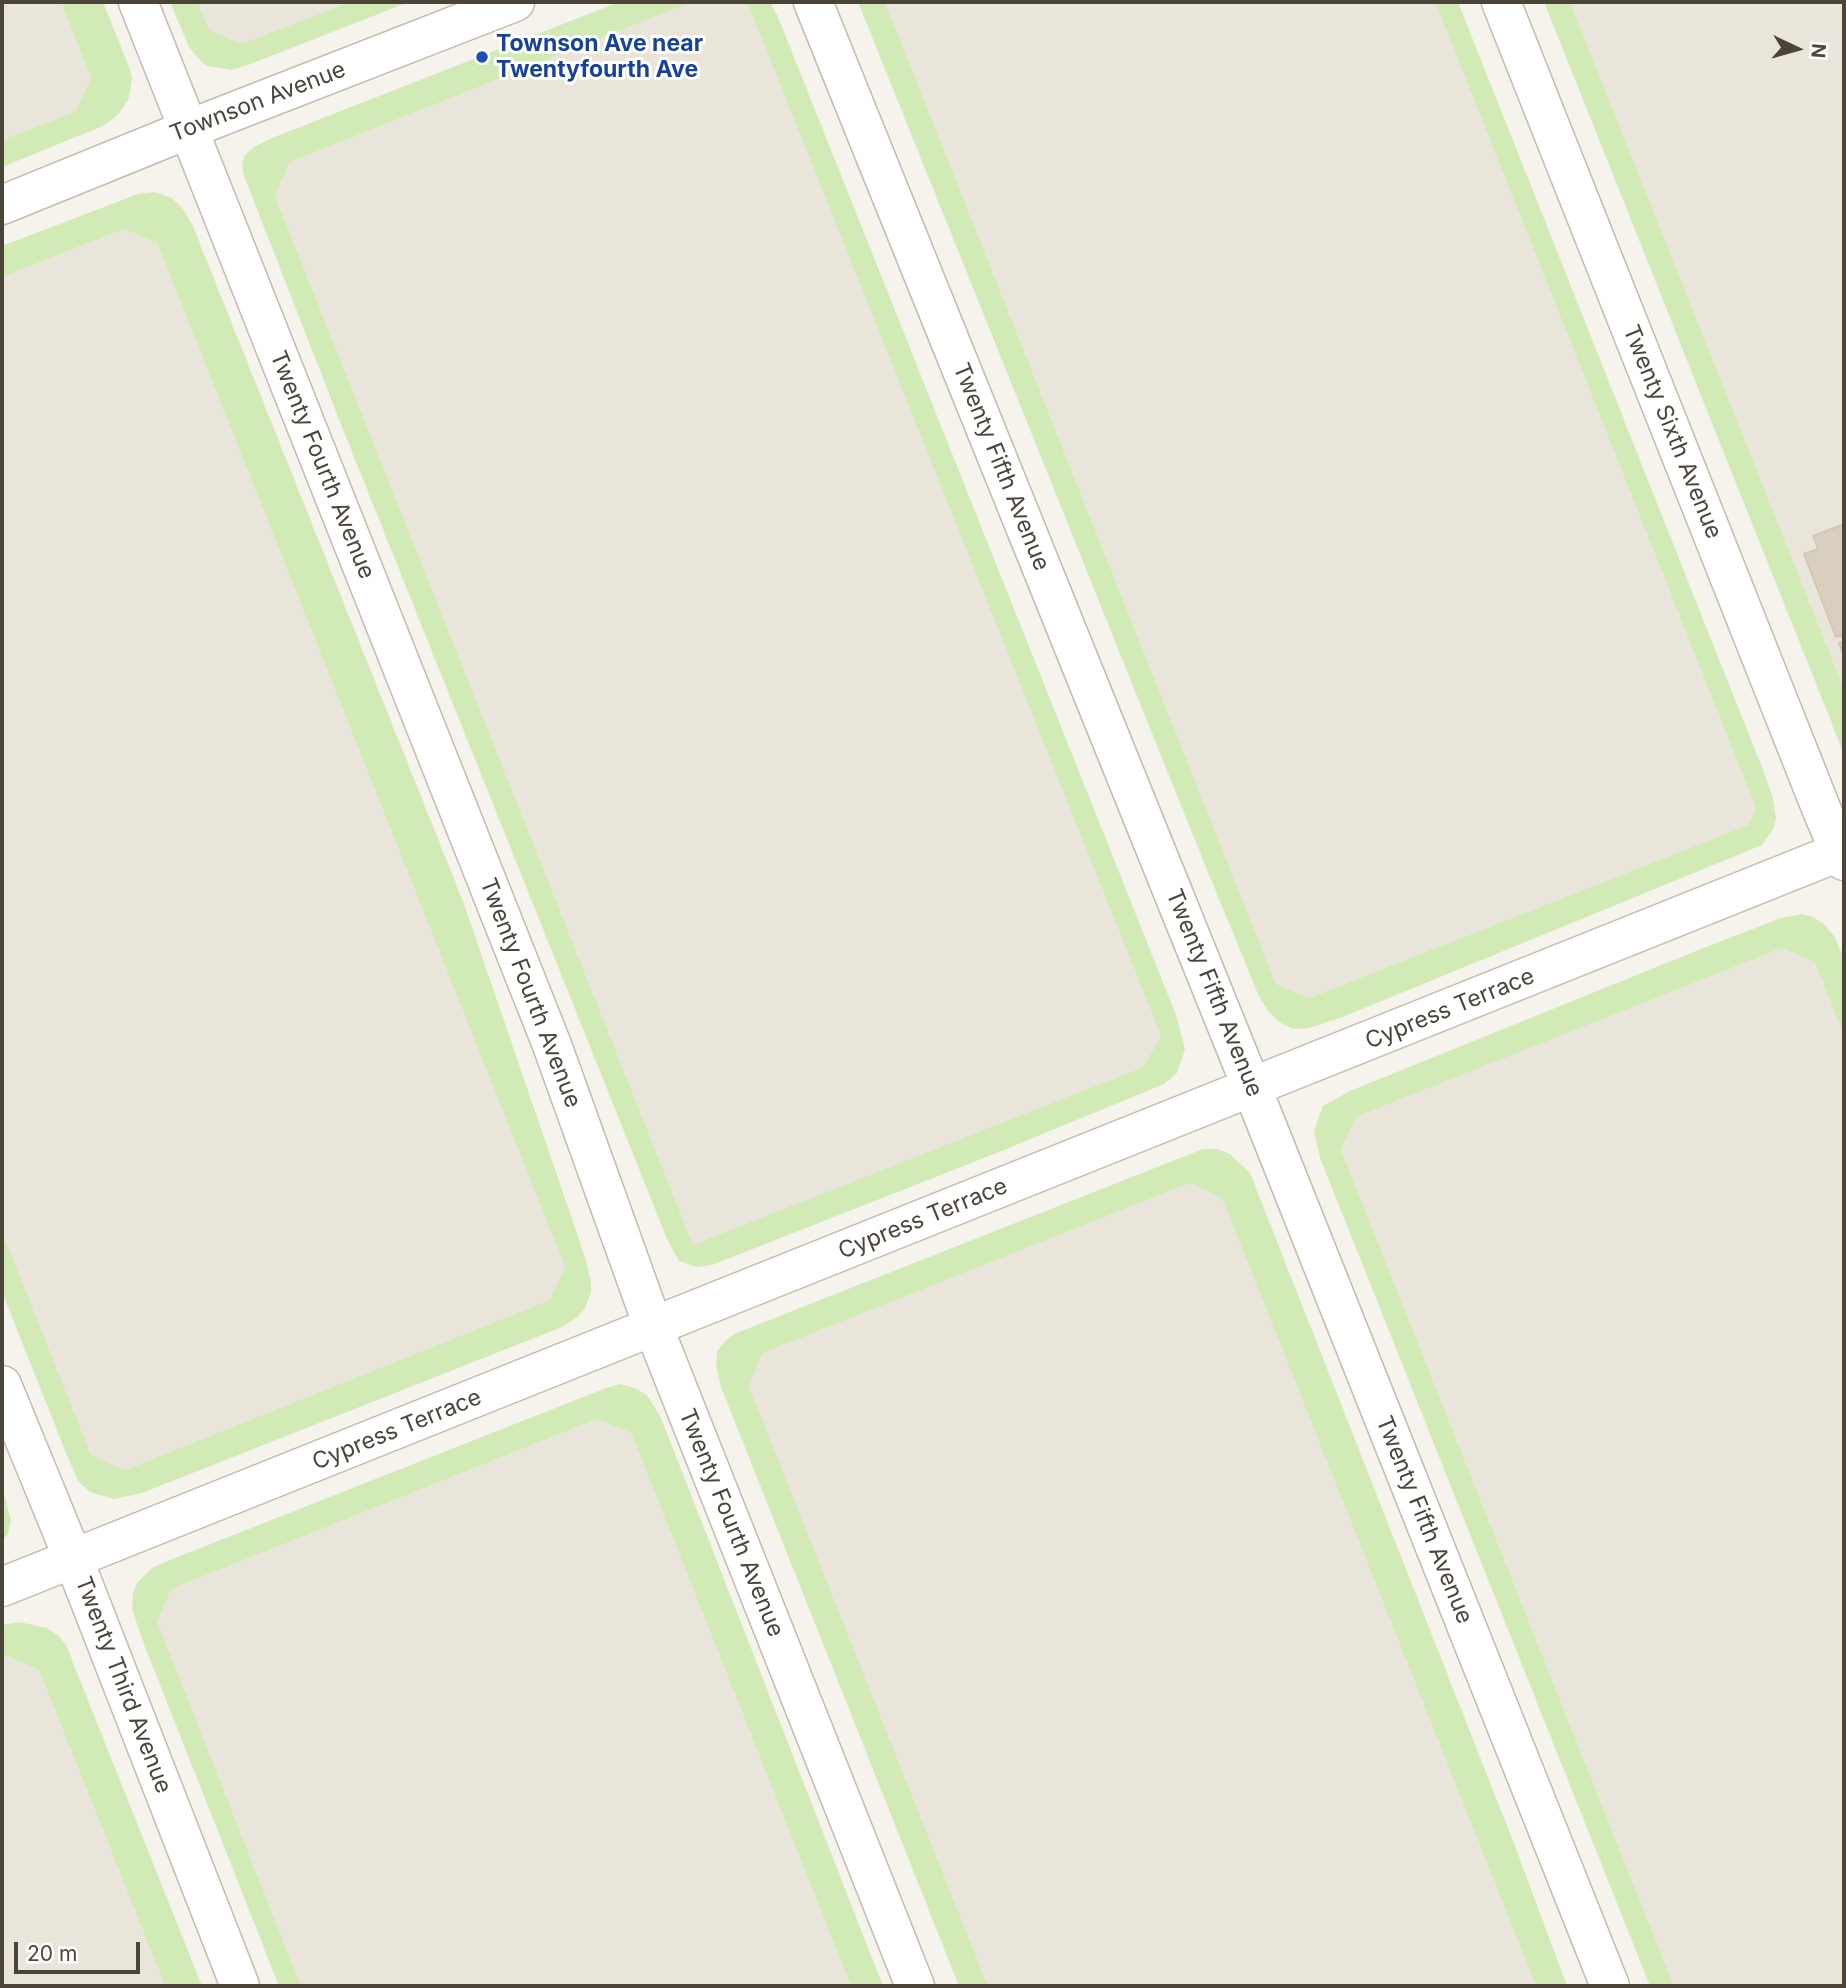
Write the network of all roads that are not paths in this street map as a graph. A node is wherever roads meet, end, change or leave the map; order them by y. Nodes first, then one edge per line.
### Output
1 (138, 2) edge
2 (515, 2) edge
3 (813, 2) edge
4 (1501, 2) edge
5 (189, 129) junction
6 (2, 205) edge
7 (1843, 855) edge
8 (1252, 1088) junction
9 (653, 1326) junction
10 (2, 1385) edge
11 (73, 1558) junction
12 (2, 1587) edge
13 (240, 1986) edge
14 (915, 1986) edge
15 (1611, 1986) edge

1 - 5 street, Twenty Fourth Avenue
2 - 5 street, Townson Avenue
3 - 8 street, Twenty Fifth Avenue
4 - 7 street, Twenty Sixth Avenue
5 - 6 street, Townson Avenue
5 - 9 street, Twenty Fourth Avenue
7 - 8 street, Cypress Terrace
8 - 9 street, Cypress Terrace
8 - 15 street, Twenty Fifth Avenue
9 - 11 street, Cypress Terrace
9 - 14 street, Twenty Fourth Avenue
10 - 11 street, Twenty Third Avenue
11 - 12 street, Cypress Terrace
11 - 13 street, Twenty Third Avenue

